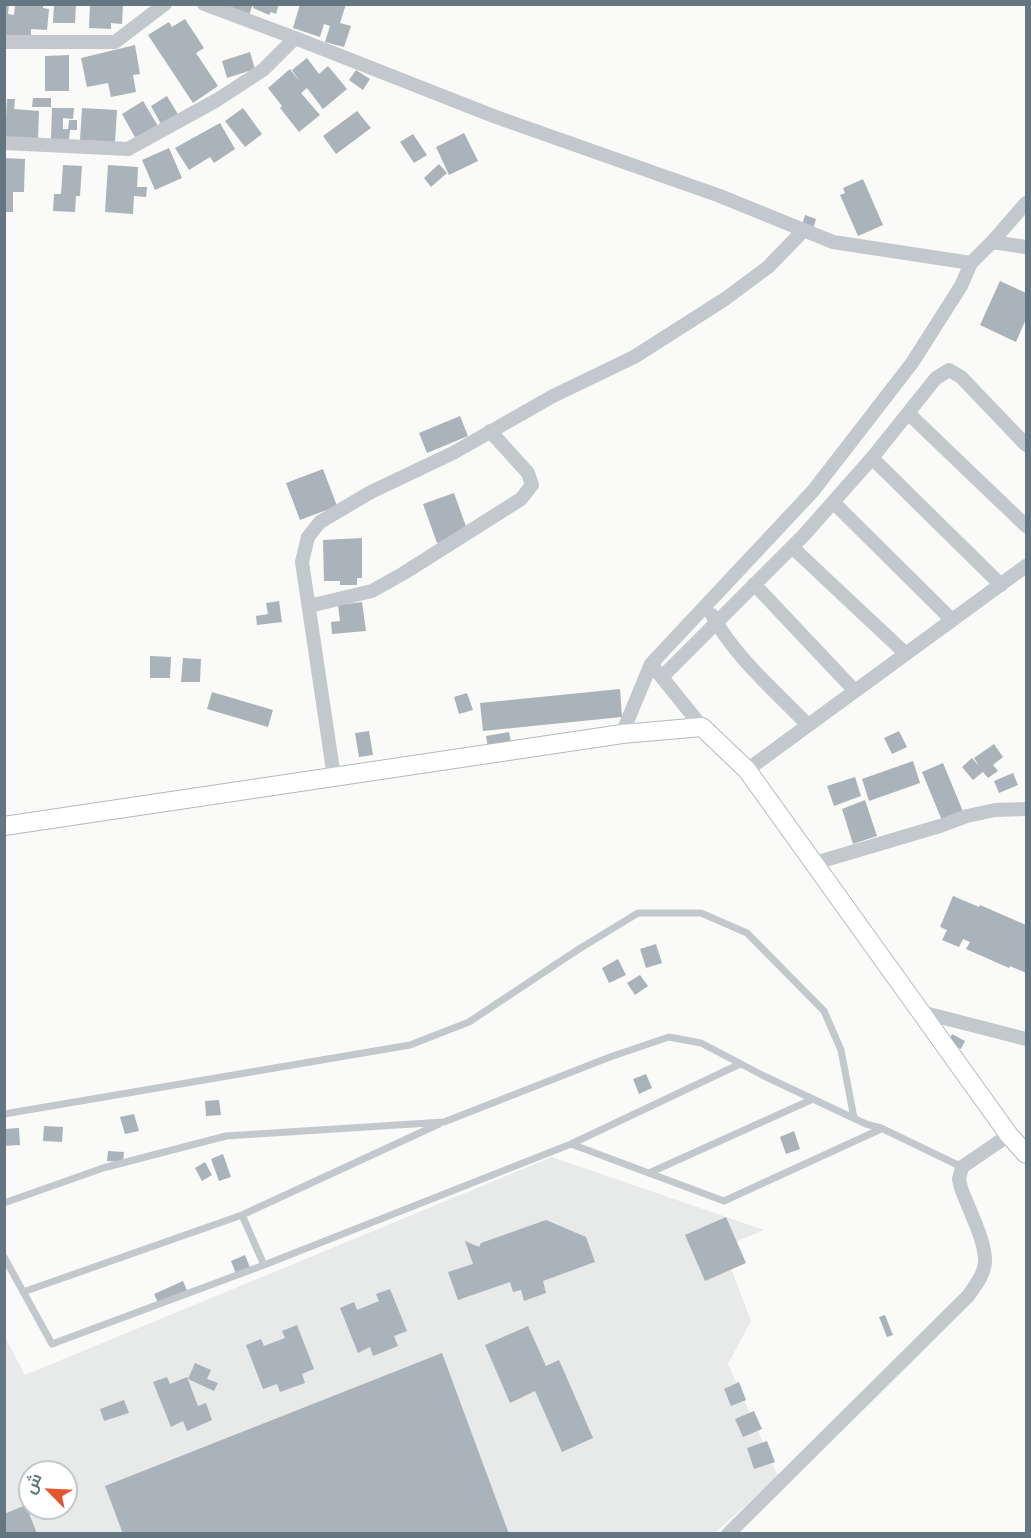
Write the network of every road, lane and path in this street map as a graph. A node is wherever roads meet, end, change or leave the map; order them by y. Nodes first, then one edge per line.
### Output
1 (165, 4) edge
2 (204, 4) edge
3 (295, 38) junction
4 (4, 42) edge
5 (4, 143) edge
6 (1026, 203) edge
7 (803, 231) junction
8 (992, 242) junction
9 (1026, 247) edge
10 (972, 263) junction
11 (908, 413) junction
12 (490, 431) junction
13 (1026, 445) edge
14 (872, 458) junction
15 (833, 502) junction
16 (1026, 526) edge
17 (792, 547) junction
18 (1026, 566) edge
19 (754, 584) junction
20 (1001, 585) junction
21 (706, 605) junction
22 (309, 606) junction
23 (952, 620) junction
24 (716, 622) junction
25 (906, 654) junction
26 (651, 664) junction
27 (662, 677) junction
28 (855, 691) junction
29 (808, 725) junction
30 (702, 727) junction
31 (622, 734) junction
32 (747, 770) junction
33 (334, 777) junction
34 (1026, 809) edge
35 (4, 826) edge
36 (815, 863) junction
37 (921, 1012) junction
38 (1026, 1039) edge
39 (740, 1064) junction
40 (813, 1099) junction
41 (4, 1114) edge
42 (854, 1118) junction
43 (444, 1122) junction
44 (881, 1128) junction
45 (1009, 1135) junction
46 (571, 1144) junction
47 (1026, 1154) edge
48 (962, 1167) junction
49 (649, 1173) junction
50 (4, 1203) edge
51 (242, 1215) junction
52 (4, 1257) edge
53 (264, 1265) junction
54 (23, 1292) junction
55 (728, 1533) edge

1 - 4 street
2 - 3 street
3 - 5 street
3 - 7 street
6 - 8 street
7 - 10 street
7 - 12 street
8 - 9 street
8 - 10 street
10 - 21 street
11 - 13 street
11 - 14 street
11 - 16 street
12 - 22 street
12 - 22 street
14 - 15 street
14 - 20 street
15 - 17 street
15 - 23 street
17 - 19 street
17 - 25 street
18 - 20 street
19 - 24 street
19 - 28 street
20 - 23 street
21 - 24 street
21 - 26 street
22 - 33 street
23 - 25 street
24 - 27 street
24 - 29 street
25 - 28 street
26 - 27 street
26 - 31 street
27 - 30 street
28 - 29 street
29 - 32 street
30 - 31 street
30 - 32 street
31 - 33 street
32 - 36 street
33 - 35 street
34 - 36 street
36 - 37 street
37 - 38 street
37 - 45 street
39 - 40 lane
39 - 43 lane
39 - 46 lane
40 - 42 lane
40 - 49 lane
41 - 42 lane
42 - 44 lane
43 - 50 lane
43 - 51 lane
44 - 48 lane
44 - 49 lane
45 - 47 street
45 - 48 street
46 - 49 lane
46 - 53 lane
48 - 55 street
51 - 53 lane
51 - 54 lane
52 - 54 lane
53 - 54 lane

